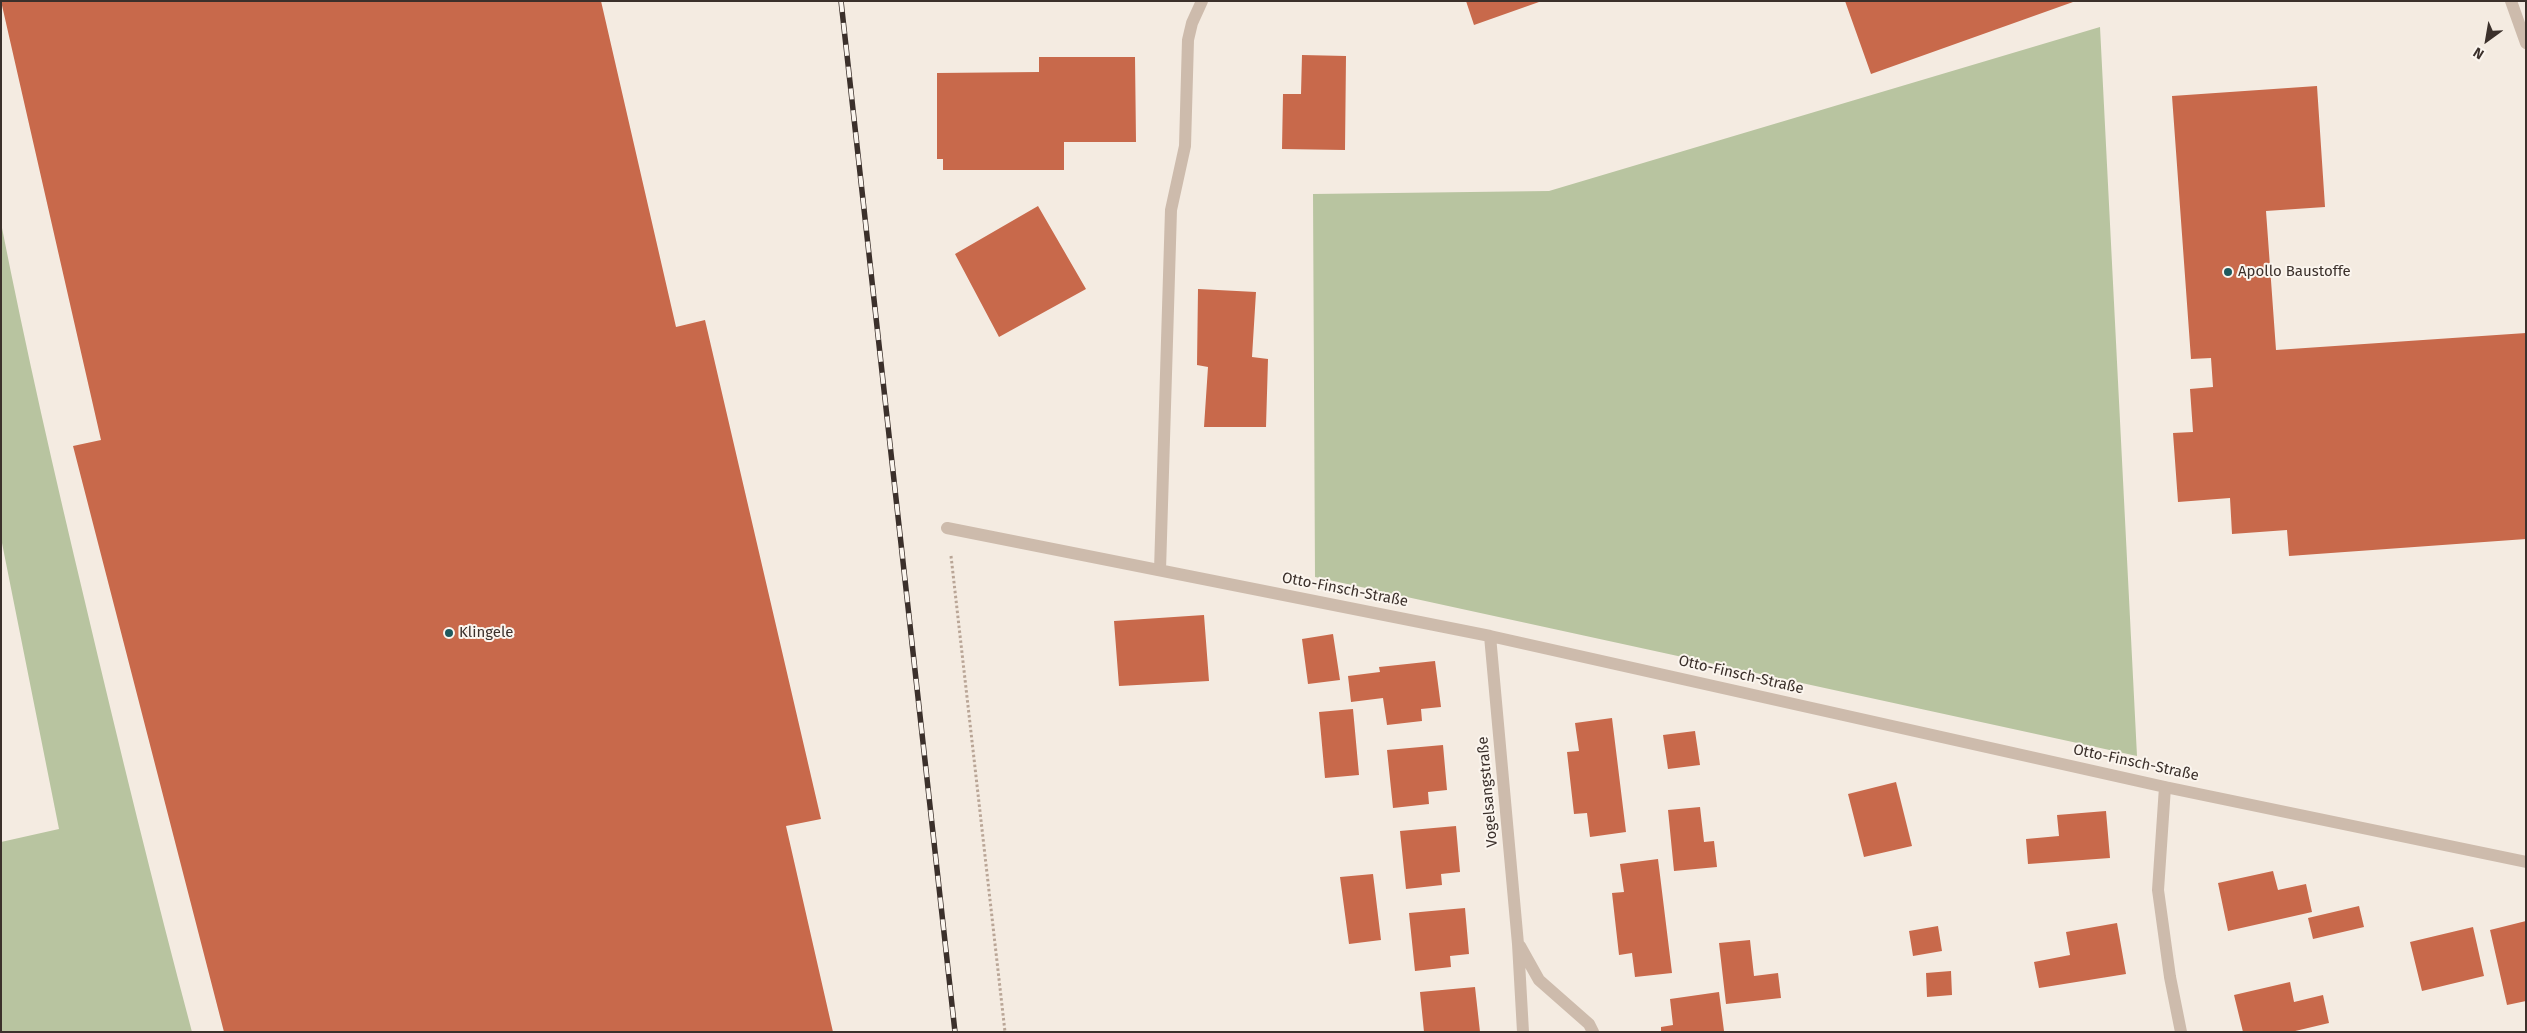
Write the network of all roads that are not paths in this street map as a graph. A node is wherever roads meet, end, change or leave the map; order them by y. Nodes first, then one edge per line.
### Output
1 (1202, 1) edge
2 (2511, 1) edge
3 (2526, 44) edge
4 (948, 528) road end
5 (1160, 570) junction
6 (1490, 636) junction
7 (2165, 787) junction
8 (2526, 862) edge
9 (1518, 944) junction
10 (1523, 1032) edge
11 (1593, 1032) edge
12 (2182, 1032) edge

1 - 5 street
2 - 3 street
4 - 5 street, Otto-Finsch-Straße
5 - 6 street, Otto-Finsch-Straße
6 - 7 street, Otto-Finsch-Straße
6 - 9 street, Vogelsangstraße
7 - 8 street, Otto-Finsch-Straße
7 - 12 street
9 - 10 street, Vogelsangstraße
9 - 11 street, Vogelsangstraße

